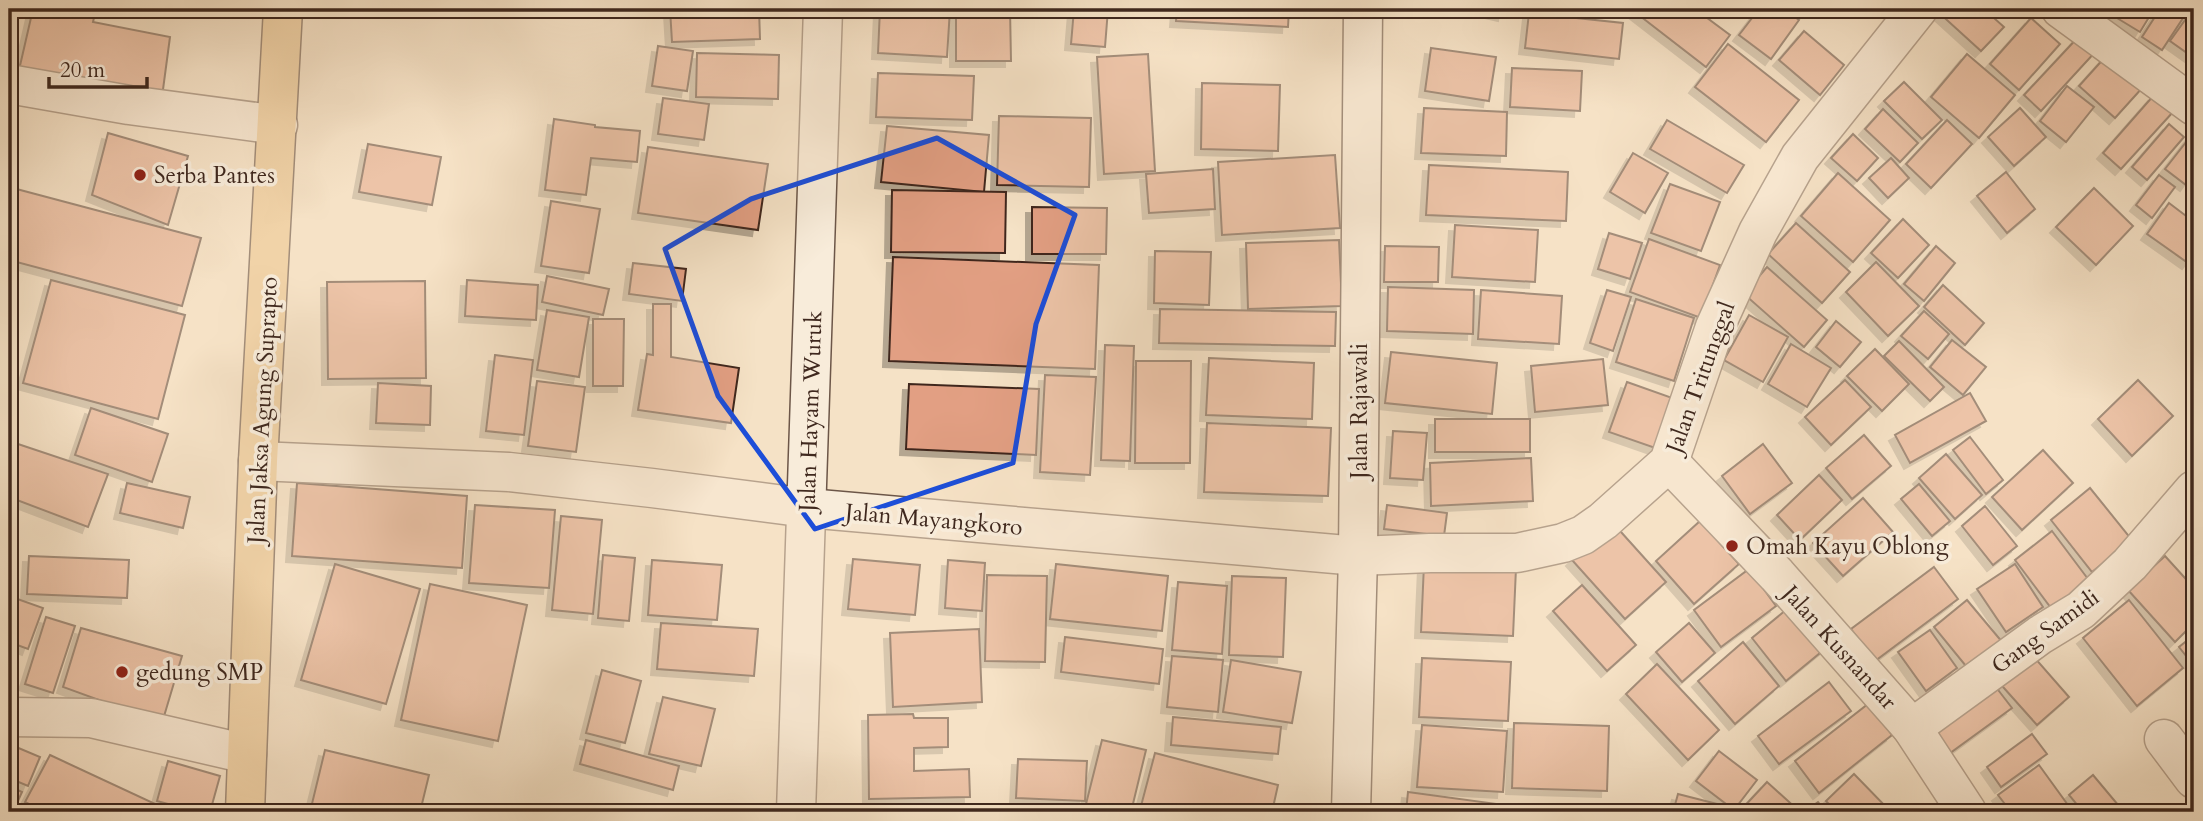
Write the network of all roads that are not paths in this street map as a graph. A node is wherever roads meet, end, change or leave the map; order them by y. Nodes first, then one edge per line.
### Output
1 (283, 9) edge
2 (823, 9) edge
3 (1363, 9) edge
4 (1918, 9) edge
5 (2061, 9) edge
6 (9, 84) edge
7 (2194, 106) edge
8 (278, 125) junction
9 (258, 461) junction
10 (1669, 463) junction
11 (2194, 490) edge
12 (807, 508) junction
13 (1358, 556) junction
14 (9, 717) edge
15 (1912, 728) junction
16 (2164, 738) dead end
17 (247, 754) junction
18 (2194, 779) edge
19 (245, 812) edge
20 (796, 812) edge
21 (1350, 812) edge
22 (1967, 812) edge

1 - 8 main road, Jalan Jaksa Agung Suprapto
2 - 12 street, Jalan Hayam Wuruk
3 - 13 street, Jalan Rajawali
4 - 10 street, Jalan Tritunggal
5 - 7 street
6 - 8 street
8 - 9 main road, Jalan Jaksa Agung Suprapto
9 - 12 street, Jalan Mayangkoro
9 - 17 main road, Jalan Jaksa Agung Suprapto
10 - 13 street, Jalan Tritunggal
10 - 15 street, Jalan Kusnandar
11 - 15 street, Gang Samidi
12 - 13 street, Jalan Mayangkoro
12 - 20 street, Jalan Hayam Wuruk
13 - 21 street, Jalan Rajawali
14 - 17 street
15 - 22 street, Jalan Kusnandar
16 - 18 street
17 - 19 main road, Jalan Jaksa Agung Suprapto

